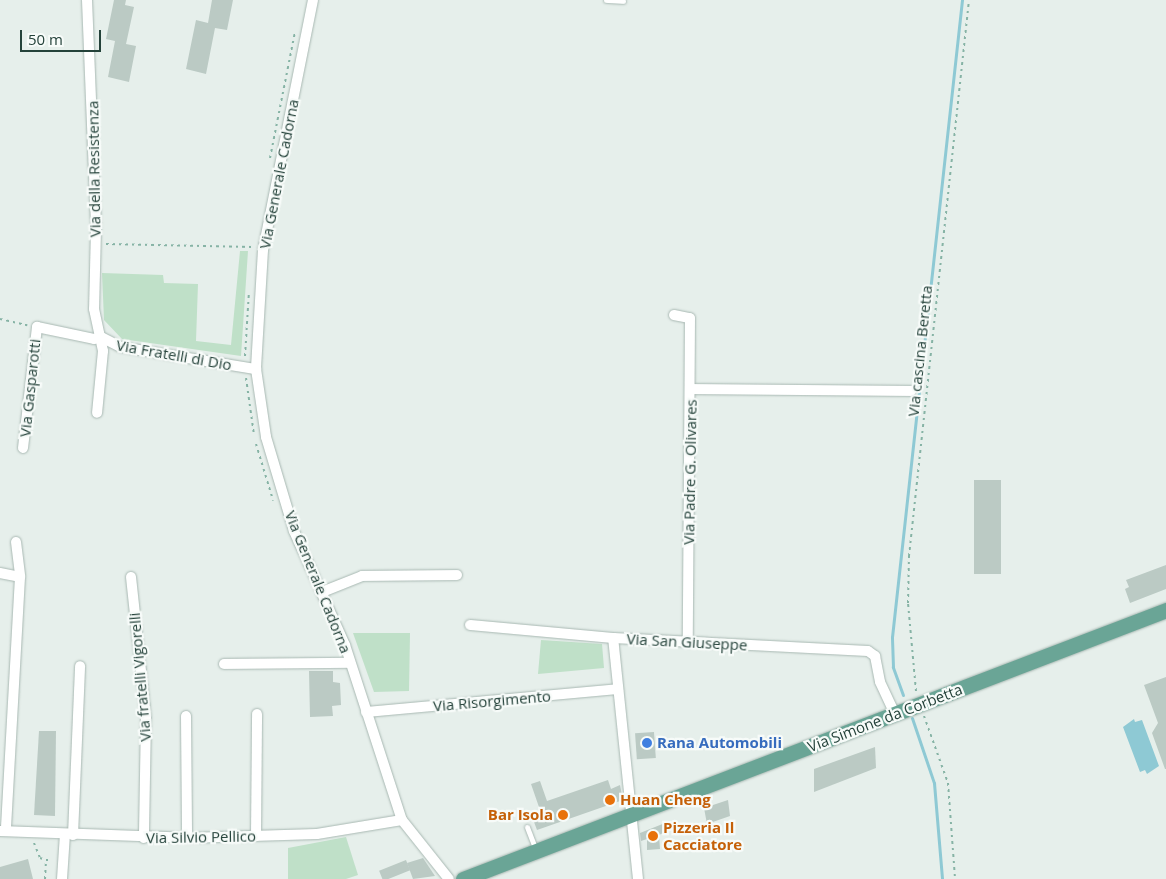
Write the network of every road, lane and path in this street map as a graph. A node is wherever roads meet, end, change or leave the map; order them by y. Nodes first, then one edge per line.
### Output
1 (87, 0) edge
2 (313, 0) edge
3 (606, 0) edge
4 (969, 0) edge
5 (622, 1) dead end
6 (297, 25) dead end
7 (269, 161) dead end
8 (96, 244) junction
9 (254, 253) dead end
10 (250, 286) dead end
11 (674, 314) dead end
12 (0, 319) edge
13 (37, 327) junction
14 (101, 337) junction
15 (245, 367) junction
16 (256, 369) junction
17 (692, 389) junction
18 (911, 391) dead end
19 (97, 412) dead end
20 (23, 448) dead end
21 (274, 504) dead end
22 (16, 542) dead end
23 (0, 573) edge
24 (457, 575) dead end
25 (20, 577) junction
26 (131, 577) dead end
27 (322, 592) junction
28 (1166, 610) edge
29 (470, 625) dead end
30 (613, 638) junction
31 (688, 642) junction
32 (350, 663) junction
33 (224, 664) dead end
34 (80, 666) dead end
35 (618, 689) junction
36 (916, 706) junction
37 (366, 712) junction
38 (257, 714) dead end
39 (895, 714) junction
40 (186, 716) dead end
41 (630, 815) junction
42 (402, 820) junction
43 (528, 827) dead end
44 (3, 831) edge
45 (69, 835) junction
46 (256, 836) junction
47 (144, 838) junction
48 (187, 838) junction
49 (537, 851) junction
50 (63, 861) junction
51 (45, 879) edge
52 (62, 879) edge
53 (449, 879) edge
54 (463, 879) edge
55 (638, 879) edge
56 (955, 879) edge

1 - 8 street, Via della Resistenza
2 - 16 street, Via Generale Cadorna
3 - 5 lane
4 - 36 path, Via cascina Beretta
6 - 7 path
8 - 9 path
8 - 14 street, Via della Resistenza
10 - 15 path
11 - 17 street, Via Padre G. Olivares
12 - 13 path
13 - 14 street, Via Fratelli di Dio
13 - 20 street, Via Gasparotti
14 - 15 street, Via Fratelli di Dio
14 - 19 street, Via della Resistenza
15 - 16 street, Via Fratelli di Dio
15 - 21 path
16 - 27 street, Via Generale Cadorna
17 - 18 street
17 - 31 street, Via Padre G. Olivares
22 - 25 street
23 - 25 street
24 - 27 street
25 - 44 street
26 - 47 street, Via fratelli Vigorelli
27 - 32 street, Via Generale Cadorna
28 - 36 main road, Via Simone da Corbetta
29 - 30 street
30 - 31 street, Via San Giuseppe
30 - 35 street, Via San Giuseppe
31 - 39 street, Via San Giuseppe
32 - 33 street
32 - 37 street, Via Generale Cadorna
34 - 45 street
35 - 37 street, Via Risorgimento
35 - 41 street, Via San Giuseppe
36 - 39 main road, Via Simone da Corbetta
36 - 56 path
37 - 42 street, Via Generale Cadorna
38 - 46 street
39 - 41 main road, Via Simone da Corbetta
40 - 48 street
41 - 49 main road, Via Simone da Corbetta
41 - 55 street, Via San Giuseppe
42 - 46 street, Via Silvio Pellico
42 - 53 street, Via Generale Cadorna
43 - 49 lane
44 - 45 street, Via Silvio Pellico
45 - 47 street, Via Silvio Pellico
45 - 50 street
46 - 48 street, Via Silvio Pellico
47 - 48 street, Via Silvio Pellico
49 - 54 main road, Via Simone da Corbetta
50 - 51 path
50 - 52 street

